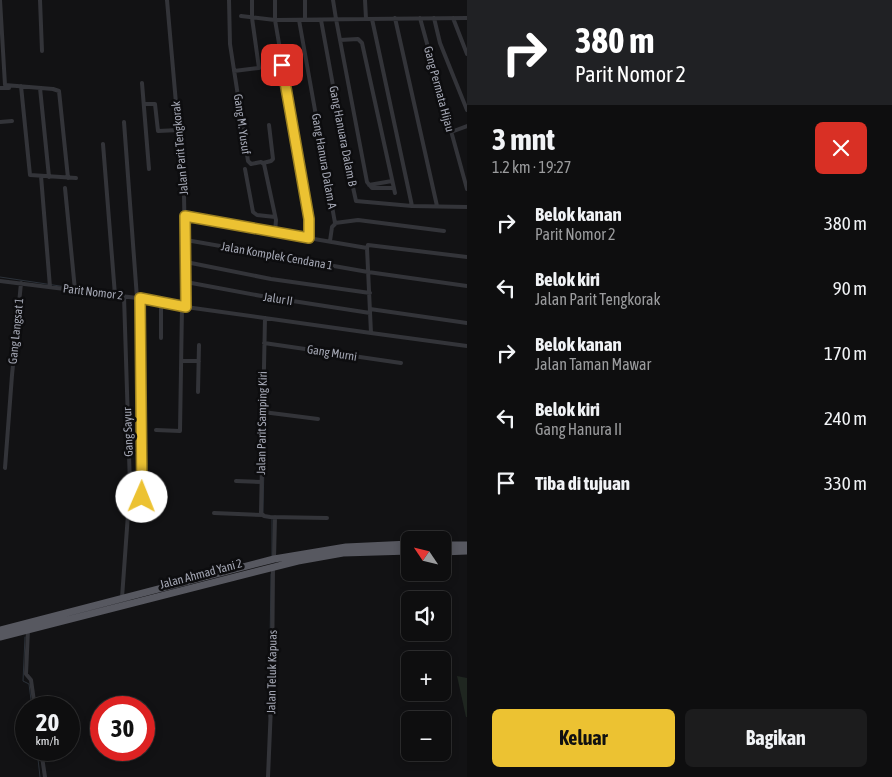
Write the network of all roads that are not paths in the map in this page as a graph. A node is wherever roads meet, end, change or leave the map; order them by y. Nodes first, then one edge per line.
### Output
1 (0, 0) edge
2 (40, 0) edge
3 (167, 0) edge
4 (229, 0) edge
5 (252, 0) edge
6 (275, 0) edge
7 (305, 0) edge
8 (334, 0) edge
9 (365, 0) edge
10 (241, 16) dead end
11 (252, 18) junction
12 (395, 18) junction
13 (420, 18) junction
14 (434, 18) junction
15 (453, 18) junction
16 (467, 18) edge
17 (336, 19) junction
18 (366, 19) junction
19 (372, 19) junction
20 (275, 20) junction
21 (299, 20) junction
22 (305, 20) junction
23 (321, 20) junction
24 (340, 40) junction
25 (42, 51) dead end
26 (467, 54) edge
27 (234, 71) junction
28 (142, 83) dead end
29 (21, 86) junction
30 (3, 87) edge
31 (40, 88) junction
32 (144, 104) junction
33 (467, 110) edge
34 (12, 121) dead end
35 (0, 122) edge
36 (124, 122) dead end
37 (269, 125) dead end
38 (467, 126) edge
39 (179, 130) junction
40 (450, 132) junction
41 (103, 144) dead end
42 (263, 162) junction
43 (150, 169) dead end
44 (245, 169) dead end
45 (41, 176) junction
46 (49, 177) junction
47 (68, 178) junction
48 (76, 178) dead end
49 (392, 181) junction
50 (369, 185) junction
51 (65, 188) dead end
52 (467, 189) edge
53 (412, 206) junction
54 (437, 206) junction
55 (467, 207) edge
56 (185, 216) junction
57 (274, 217) junction
58 (335, 224) junction
59 (444, 230) dead end
60 (275, 232) junction
61 (309, 238) junction
62 (186, 240) junction
63 (330, 241) junction
64 (367, 248) junction
65 (467, 257) edge
66 (186, 262) junction
67 (368, 272) junction
68 (0, 281) edge
69 (186, 282) junction
70 (21, 283) junction
71 (467, 286) edge
72 (50, 287) junction
73 (75, 290) junction
74 (370, 293) junction
75 (115, 295) junction
76 (124, 296) junction
77 (138, 298) junction
78 (161, 303) junction
79 (184, 306) junction
80 (370, 311) junction
81 (265, 318) junction
82 (467, 323) edge
83 (371, 333) junction
84 (161, 338) dead end
85 (264, 343) junction
86 (199, 345) dead end
87 (467, 346) edge
88 (181, 361) junction
89 (199, 361) junction
90 (401, 363) dead end
91 (198, 392) dead end
92 (265, 412) junction
93 (318, 419) dead end
94 (156, 430) dead end
95 (5, 468) dead end
96 (236, 481) dead end
97 (261, 482) junction
98 (130, 496) junction
99 (214, 513) dead end
100 (263, 515) junction
101 (273, 517) junction
102 (327, 518) dead end
103 (401, 544) edge
104 (467, 544) edge
105 (451, 545) edge
106 (401, 551) edge
107 (467, 551) edge
108 (451, 552) edge
109 (272, 563) junction
110 (171, 590) junction
111 (122, 598) junction
112 (0, 630) edge
113 (28, 630) junction
114 (0, 638) edge
115 (33, 696) edge
116 (43, 761) edge
117 (45, 777) edge
118 (268, 777) edge

1 - 30 street
2 - 25 street
3 - 39 street, Jalan Parit Tengkorak
4 - 27 street, Gang M. Yusuf
5 - 11 street
6 - 20 street
7 - 22 street
8 - 17 street
9 - 18 street
10 - 11 street
11 - 20 street
11 - 27 street
12 - 13 street
12 - 19 street
12 - 54 street
13 - 14 street
13 - 40 street, Gang Permata Hijau
14 - 15 street
14 - 33 street
15 - 16 street
15 - 26 street
17 - 18 street
17 - 23 street
17 - 24 street
18 - 19 street
19 - 53 street
20 - 21 street
20 - 61 street
21 - 22 street
21 - 58 street, Gang Hanura Dalam A
22 - 23 street
23 - 53 street, Gang Hanuara Dalam B
24 - 49 street
24 - 50 street
27 - 42 street, Gang M. Yusuf
28 - 32 street
29 - 30 street
29 - 31 street
29 - 45 street
31 - 46 street
31 - 47 street
32 - 39 street
32 - 43 street
34 - 35 street
36 - 77 street
37 - 42 street
38 - 40 street
39 - 56 street, Jalan Parit Tengkorak
40 - 52 street, Gang Permata Hijau
41 - 75 street
42 - 57 street, Gang M. Yusuf
44 - 57 street
45 - 46 street
45 - 72 street
46 - 47 street
47 - 48 street
49 - 50 street
49 - 50 street
51 - 73 street
53 - 54 street, Gang Hanuara Dalam B
54 - 55 street, Gang Hanuara Dalam B
56 - 60 street
56 - 62 street, Jalan Parit Tengkorak
57 - 60 street, Gang M. Yusuf
58 - 59 street, Gang Hanura Dalam A
58 - 63 street
60 - 61 street
61 - 63 street
62 - 66 street, Jalan Parit Tengkorak
62 - 67 street, Jalan Komplek Cendana 1
63 - 64 street
64 - 65 street
64 - 67 street
66 - 69 street, Jalan Parit Tengkorak
66 - 74 street
67 - 71 street, Jalan Komplek Cendana 1
67 - 74 street
68 - 70 street, Parit Nomor 2
69 - 79 street, Jalan Parit Tengkorak
69 - 80 street, Jalur II
70 - 72 street, Parit Nomor 2
70 - 95 street, Gang Langsat 1
72 - 73 street, Parit Nomor 2
73 - 75 street, Parit Nomor 2
74 - 80 street
75 - 76 street, Parit Nomor 2
76 - 77 street, Parit Nomor 2
76 - 98 street, Gang Sayur
77 - 78 street, Parit Nomor 2
77 - 98 street
78 - 79 street, Parit Nomor 2
78 - 84 street
79 - 81 street
79 - 88 street, Jalan Parit Tengkorak
80 - 82 street, Jalur II
80 - 83 street
81 - 83 street
81 - 85 street, Jalan Parit Samping Kiri
83 - 87 street
85 - 90 street, Gang Murni
85 - 92 street, Jalan Parit Samping Kiri
86 - 89 street
88 - 89 street
88 - 94 street, Jalan Parit Tengkorak
89 - 91 street
92 - 93 street
92 - 97 street, Jalan Parit Samping Kiri
96 - 97 street
97 - 100 street, Jalan Parit Samping Kiri
98 - 111 street, Gang Sayur
99 - 100 street
100 - 101 street
101 - 102 street
101 - 109 street, Jalan Teluk Kapuas
103 - 109 highway, Jalan Ahmad Yani 2
104 - 105 highway
106 - 109 highway, Jalan Ahmad Yani 2
107 - 108 highway
109 - 110 highway, Jalan Ahmad Yani 2
109 - 118 street, Jalan Teluk Kapuas
110 - 111 highway, Jalan Ahmad Yani 2
110 - 113 highway, Jalan Ahmad Yani 2
111 - 112 highway, Jalan Ahmad Yani 2
113 - 114 highway, Jalan Ahmad Yani 2
113 - 115 street
116 - 117 street

